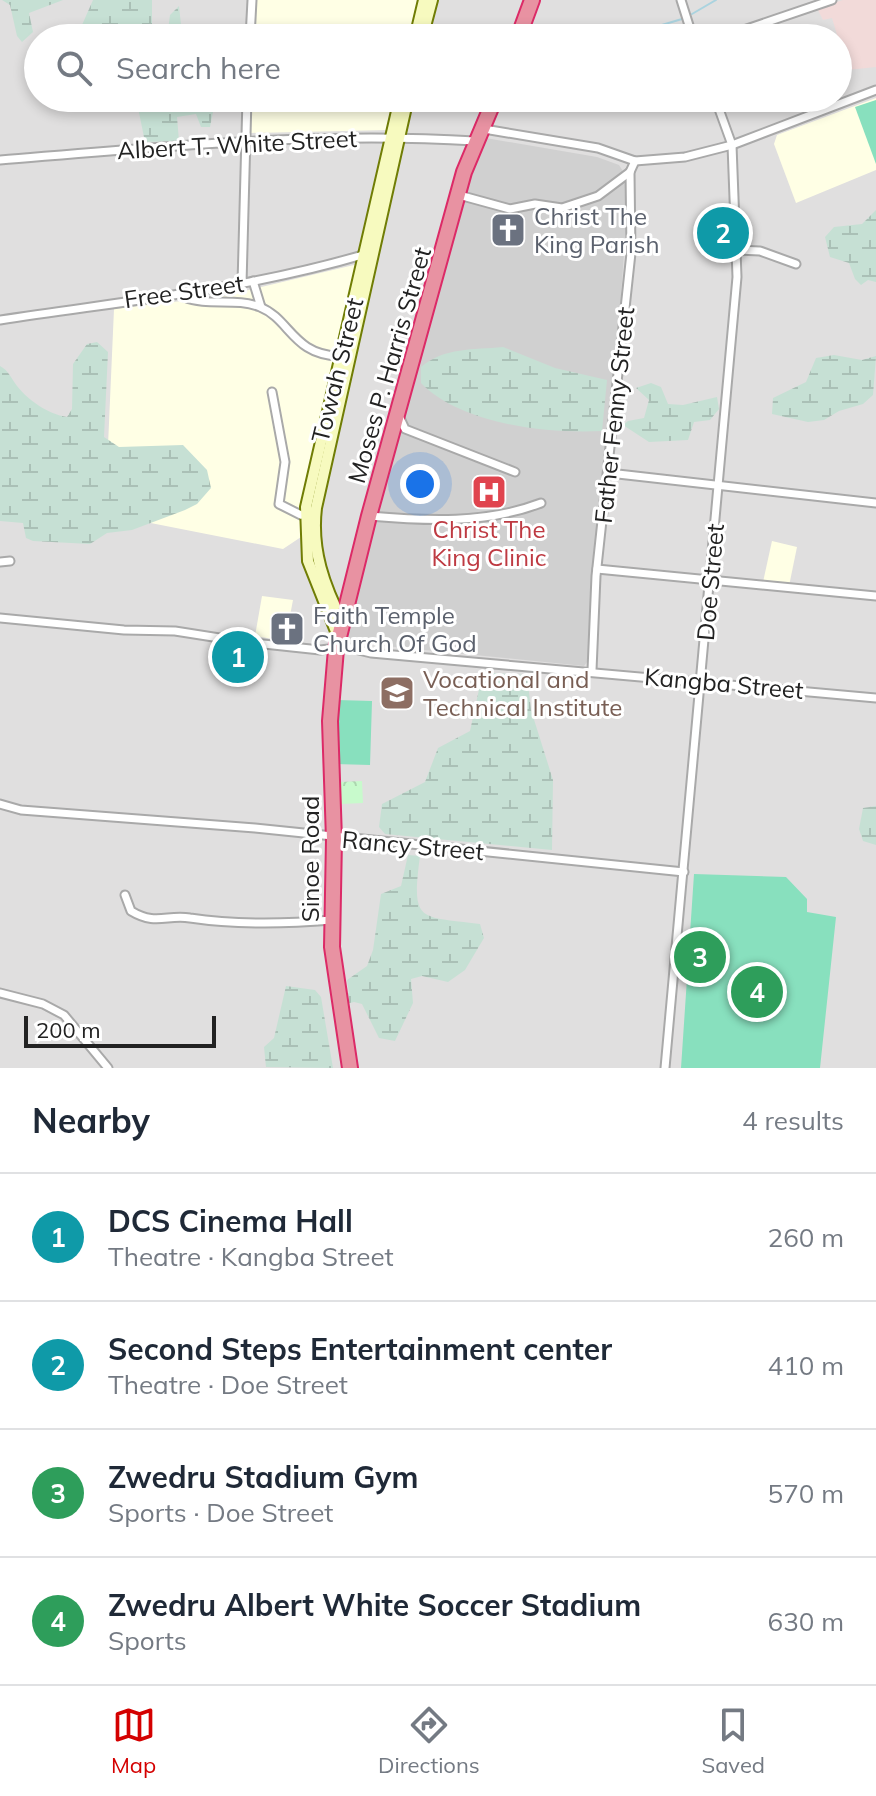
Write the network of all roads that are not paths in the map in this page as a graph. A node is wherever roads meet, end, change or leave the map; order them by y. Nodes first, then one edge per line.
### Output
1 (252, 0) edge
2 (424, 0) edge
3 (432, 0) edge
4 (532, 0) edge
5 (681, 0) edge
6 (832, 0) edge
7 (251, 24) edge
8 (418, 24) edge
9 (426, 24) edge
10 (523, 24) edge
11 (689, 24) edge
12 (761, 24) edge
13 (876, 90) edge
14 (852, 99) edge
15 (246, 112) edge
16 (399, 112) edge
17 (404, 112) edge
18 (490, 112) edge
19 (720, 112) edge
20 (818, 112) edge
21 (484, 129) junction
22 (396, 136) junction
23 (475, 141) junction
24 (244, 142) junction
25 (732, 145) junction
26 (0, 160) edge
27 (635, 161) junction
28 (630, 172) junction
29 (459, 195) junction
30 (737, 250) junction
31 (366, 254) junction
32 (796, 264) dead end
33 (253, 281) junction
34 (242, 284) junction
35 (183, 296) junction
36 (261, 307) junction
37 (0, 320) edge
38 (339, 356) junction
39 (272, 392) dead end
40 (399, 416) junction
41 (515, 472) dead end
42 (609, 473) junction
43 (718, 486) junction
44 (541, 503) dead end
45 (876, 503) edge
46 (301, 515) dead end
47 (369, 516) junction
48 (10, 561) dead end
49 (0, 562) edge
50 (597, 569) junction
51 (709, 582) junction
52 (876, 596) edge
53 (0, 618) edge
54 (343, 623) junction
55 (337, 644) junction
56 (592, 670) junction
57 (701, 681) junction
58 (876, 698) edge
59 (0, 804) edge
60 (334, 839) junction
61 (684, 872) junction
62 (125, 895) dead end
63 (333, 920) junction
64 (0, 993) edge
65 (348, 1060) edge
66 (108, 1068) edge
67 (358, 1068) edge
68 (665, 1068) edge

1 - 7 street
2 - 8 street
3 - 9 street
4 - 10 highway
5 - 11 street
6 - 12 street
13 - 14 street
15 - 24 street
16 - 22 street, Towah Street
17 - 22 street, Towah Street
18 - 21 highway, Moses P. Harris Street
19 - 25 street, Doe Street
20 - 25 street
21 - 23 highway, Moses P. Harris Street
21 - 27 street
22 - 23 street, Albert T. White Street
22 - 24 street, Albert T. White Street
22 - 31 street, Towah Street
22 - 54 street, Towah Street
23 - 29 highway, Moses P. Harris Street
24 - 26 street, Albert T. White Street
24 - 34 street
25 - 27 street
25 - 30 street, Doe Street
27 - 28 street, Father Fenny Street
28 - 29 street
28 - 42 street, Father Fenny Street
29 - 40 highway, Moses P. Harris Street
30 - 32 street
30 - 43 street, Doe Street
31 - 33 street, Free Street
31 - 38 street, Towah Street
33 - 34 street, Free Street
33 - 36 street
34 - 35 street, Free Street
35 - 36 street
35 - 37 street, Free Street
36 - 38 street
38 - 55 street, Towah Street
39 - 46 street
40 - 41 street
40 - 47 highway, Moses P. Harris Street
42 - 43 street
42 - 50 street, Father Fenny Street
43 - 45 street
43 - 51 street, Doe Street
44 - 47 street
47 - 54 highway, Moses P. Harris Street
48 - 49 street
50 - 51 street
50 - 56 street, Father Fenny Street
51 - 52 street
51 - 57 street, Doe Street
53 - 55 street, Kangba Street
54 - 55 highway, Moses P. Harris Street
55 - 56 street, Kangba Street
55 - 60 highway, Sinoe Road
56 - 57 street, Kangba Street
57 - 58 street, Kangba Street
57 - 61 street, Doe Street
59 - 60 street, Rancy Street
60 - 61 street, Rancy Street
60 - 63 highway, Sinoe Road
61 - 68 street, Doe Street
62 - 63 street
63 - 65 highway, Sinoe Road
64 - 66 street
65 - 67 street

